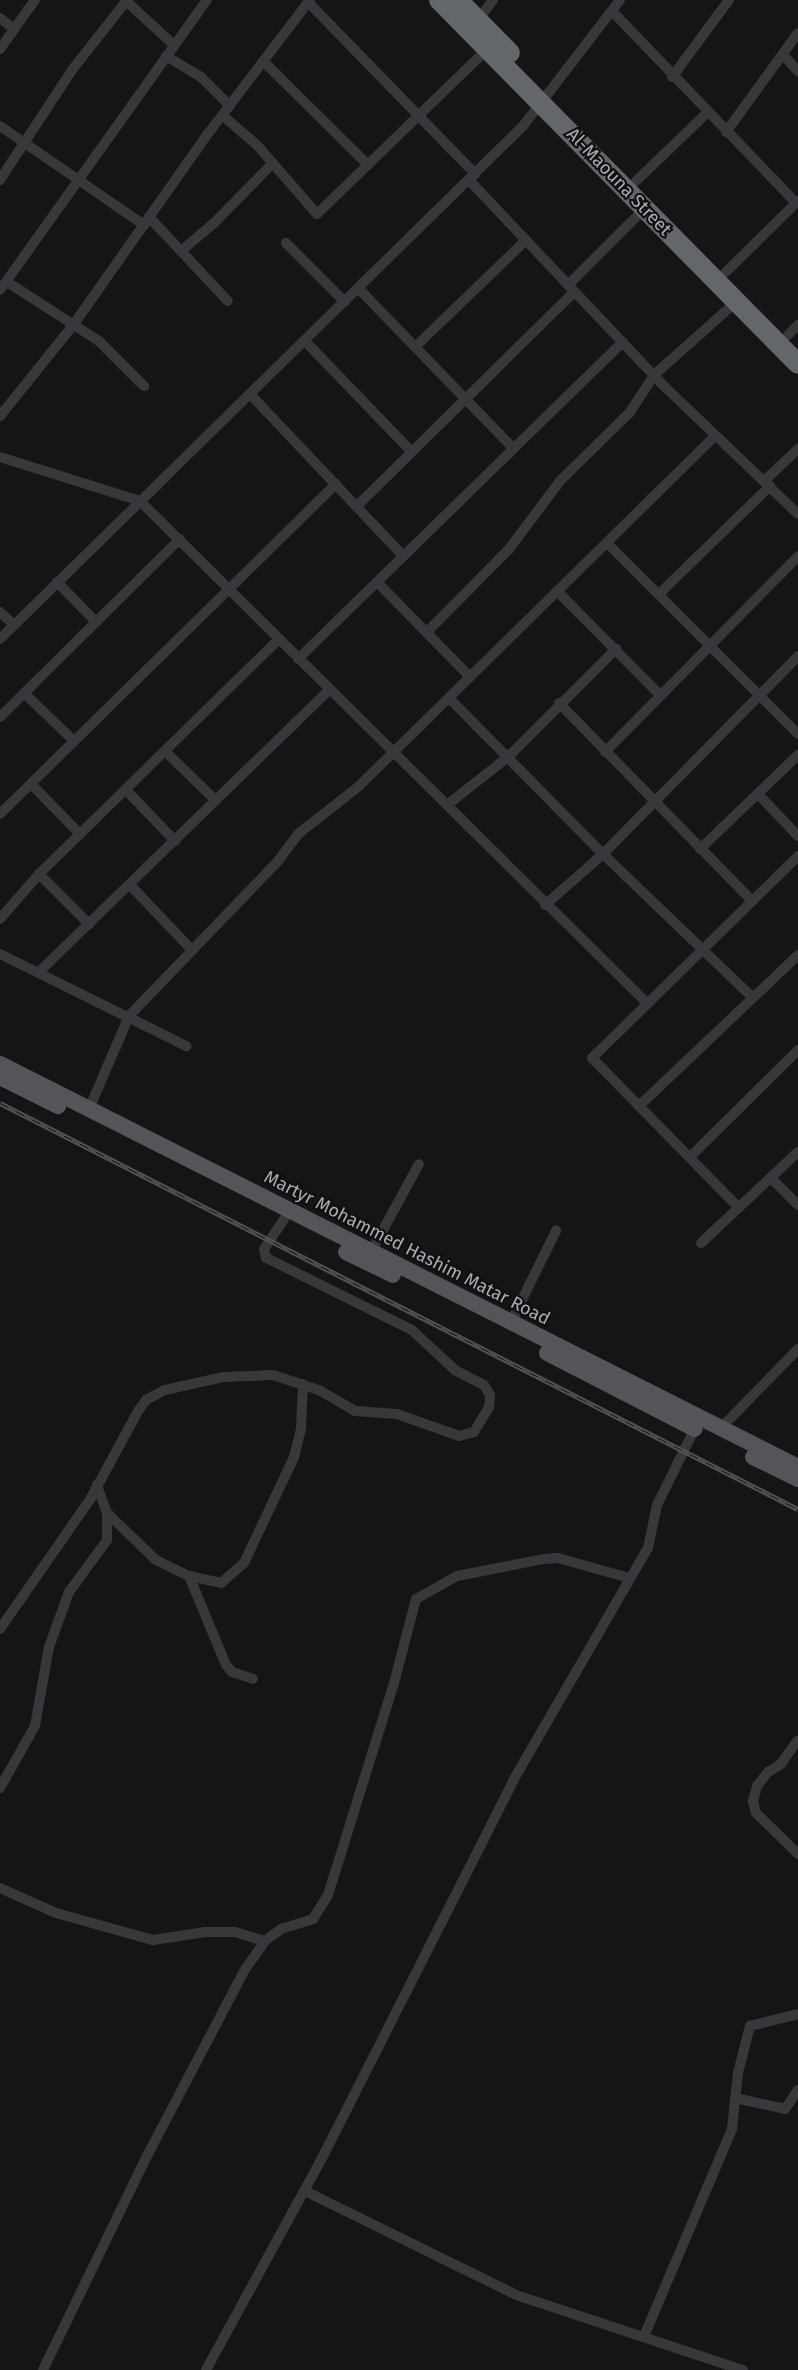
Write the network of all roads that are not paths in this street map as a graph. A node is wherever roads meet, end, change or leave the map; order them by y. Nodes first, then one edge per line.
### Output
1 (34, 0) edge
2 (126, 0) edge
3 (207, 0) edge
4 (439, 0) edge
5 (458, 0) edge
6 (493, 0) edge
7 (620, 0) edge
8 (729, 0) edge
9 (309, 1) edge
10 (612, 11) junction
11 (0, 18) edge
12 (478, 20) junction
13 (14, 29) junction
14 (798, 33) edge
15 (174, 45) junction
16 (0, 49) edge
17 (487, 49) junction
18 (783, 55) junction
19 (166, 56) junction
20 (263, 61) junction
21 (798, 71) edge
22 (672, 77) junction
23 (546, 100) junction
24 (226, 111) junction
25 (707, 113) junction
26 (420, 117) junction
27 (0, 126) edge
28 (726, 132) junction
29 (26, 144) junction
30 (273, 163) junction
31 (368, 165) junction
32 (472, 177) junction
33 (77, 179) junction
34 (0, 180) edge
35 (636, 181) junction
36 (797, 202) edge
37 (645, 208) junction
38 (146, 221) junction
39 (526, 240) junction
40 (286, 243) dead end
41 (180, 251) junction
42 (0, 268) edge
43 (726, 272) junction
44 (5, 283) edge
45 (571, 288) junction
46 (359, 289) junction
47 (228, 301) dead end
48 (345, 302) junction
49 (736, 302) junction
50 (74, 324) junction
51 (794, 335) edge
52 (305, 341) junction
53 (623, 342) junction
54 (416, 346) junction
55 (798, 364) edge
56 (654, 375) junction
57 (144, 386) dead end
58 (250, 394) junction
59 (465, 398) junction
60 (0, 416) edge
61 (715, 436) junction
62 (513, 448) junction
63 (798, 449) edge
64 (411, 451) junction
65 (0, 457) edge
66 (767, 483) junction
67 (336, 484) junction
68 (140, 501) junction
69 (357, 506) junction
70 (798, 514) edge
71 (180, 540) junction
72 (607, 543) junction
73 (404, 556) junction
74 (798, 556) edge
75 (57, 582) junction
76 (377, 582) junction
77 (229, 590) junction
78 (557, 591) junction
79 (659, 594) junction
80 (0, 612) edge
81 (96, 622) junction
82 (14, 625) junction
83 (427, 632) junction
84 (0, 639) edge
85 (278, 640) junction
86 (711, 645) junction
87 (615, 649) junction
88 (798, 656) edge
89 (298, 659) junction
90 (470, 677) junction
91 (328, 691) junction
92 (24, 693) junction
93 (659, 694) junction
94 (759, 695) junction
95 (449, 698) junction
96 (559, 703) junction
97 (0, 717) edge
98 (798, 734) edge
99 (74, 741) junction
100 (165, 751) junction
101 (393, 752) junction
102 (605, 752) junction
103 (798, 755) edge
104 (508, 757) junction
105 (31, 783) junction
106 (126, 790) junction
107 (758, 794) junction
108 (216, 801) junction
109 (654, 802) junction
110 (447, 805) junction
111 (0, 814) edge
112 (80, 834) junction
113 (798, 836) edge
114 (174, 841) junction
115 (700, 849) junction
116 (603, 854) junction
117 (798, 856) edge
118 (39, 874) junction
119 (130, 885) junction
120 (752, 901) junction
121 (545, 905) junction
122 (0, 919) edge
123 (89, 924) junction
124 (703, 948) junction
125 (192, 950) junction
126 (0, 954) edge
127 (798, 955) edge
128 (39, 972) junction
129 (752, 997) junction
130 (646, 1002) junction
131 (129, 1016) junction
132 (186, 1046) dead end
133 (798, 1051) edge
134 (0, 1064) edge
135 (0, 1077) edge
136 (639, 1106) junction
137 (89, 1109) junction
138 (798, 1152) edge
139 (690, 1156) junction
140 (419, 1164) dead end
141 (771, 1178) junction
142 (798, 1205) edge
143 (739, 1208) junction
144 (284, 1219) junction
145 (556, 1232) dead end
146 (701, 1243) dead end
147 (371, 1252) junction
148 (511, 1322) junction
149 (798, 1349) edge
150 (303, 1384) junction
151 (695, 1428) junction
152 (720, 1429) junction
153 (797, 1467) edge
154 (97, 1485) junction
155 (107, 1513) junction
156 (189, 1576) junction
157 (629, 1578) junction
158 (0, 1629) edge
159 (253, 1679) dead end
160 (797, 1741) edge
161 (0, 1788) edge
162 (798, 1854) edge
163 (0, 1888) edge
164 (265, 1941) junction
165 (798, 2014) edge
166 (798, 2090) edge
167 (735, 2098) junction
168 (305, 2191) junction
169 (645, 2334) junction
170 (43, 2370) edge
171 (206, 2370) edge
172 (743, 2370) edge

1 - 13 street
2 - 15 street
2 - 29 street
3 - 15 street
4 - 17 highway, Al-Maouna Street
5 - 12 highway
6 - 12 street
7 - 10 street
8 - 22 street
9 - 20 street
9 - 26 street
10 - 22 street
10 - 23 street
11 - 13 street
12 - 23 highway
13 - 16 street
14 - 18 street
15 - 19 street
17 - 23 highway, Al-Maouna Street
17 - 26 street
18 - 21 street
18 - 28 street
19 - 24 street
19 - 33 street
20 - 24 street
20 - 31 street
22 - 25 street
23 - 32 street
23 - 35 highway
23 - 37 highway, Al-Maouna Street
24 - 30 street
24 - 38 street
25 - 28 street
25 - 35 street
26 - 31 street
26 - 32 street
27 - 29 street
28 - 36 street
29 - 33 street
29 - 34 street
30 - 31 street
30 - 41 street
32 - 39 street
32 - 46 street
33 - 38 street
33 - 44 street
35 - 43 highway
36 - 43 street
37 - 45 street
37 - 49 highway, Al-Maouna Street
38 - 41 street
38 - 50 street
39 - 45 street
39 - 54 street
40 - 48 street
41 - 47 street
42 - 44 street
43 - 51 highway
44 - 50 street
45 - 53 street
45 - 59 street
46 - 48 street
46 - 54 street
48 - 52 street
49 - 55 highway, Al-Maouna Street
49 - 56 street
50 - 57 street
50 - 60 street
52 - 58 street
52 - 64 street
53 - 56 street
53 - 62 street
54 - 59 street
56 - 61 street
56 - 83 street
58 - 67 street
58 - 68 street
59 - 62 street
59 - 64 street
61 - 66 street
61 - 72 street
62 - 73 street
63 - 66 street
64 - 69 street
65 - 68 street
66 - 70 street
66 - 79 street
67 - 69 street
67 - 77 street
68 - 71 street
68 - 75 street
69 - 73 street
71 - 77 street
71 - 81 street
72 - 78 street
72 - 79 street
73 - 76 street
74 - 86 street
75 - 81 street
75 - 82 street
76 - 83 street
76 - 89 street
77 - 85 street
77 - 99 street
78 - 87 street
78 - 90 street
79 - 86 street
80 - 82 street
81 - 92 street
82 - 84 street
83 - 90 street
85 - 89 street
85 - 100 street
86 - 93 street
86 - 94 street
87 - 93 street
87 - 96 street
88 - 94 street
89 - 91 street
90 - 95 street
91 - 101 street
91 - 108 street
92 - 97 street
92 - 99 street
93 - 102 street
94 - 98 street
94 - 109 street
95 - 101 street
95 - 104 street
96 - 102 street
96 - 104 street
99 - 105 street
100 - 106 street
100 - 108 street
101 - 110 street
101 - 125 street
102 - 109 street
103 - 107 street
104 - 110 street
104 - 116 street
105 - 111 street
105 - 112 street
106 - 112 street
106 - 114 street
107 - 113 street
107 - 115 street
108 - 114 street
109 - 115 street
109 - 116 street
110 - 121 street
112 - 118 street
114 - 119 street
115 - 120 street
116 - 121 street
116 - 124 street
117 - 120 street
118 - 122 street
118 - 123 street
119 - 123 street
119 - 125 street
120 - 124 street
121 - 130 street
123 - 128 street
124 - 129 street
124 - 130 street
125 - 131 street
126 - 128 street
127 - 129 street
128 - 131 street
129 - 136 street
130 - 136 street
131 - 132 street
131 - 137 street
133 - 139 street
134 - 137 main road, Martyr Mohammed Hashim Matar Road
135 - 144 main road, Martyr Mohammed Hashim Matar Road
136 - 139 street
137 - 147 main road, Martyr Mohammed Hashim Matar Road
138 - 141 street
139 - 143 street
140 - 147 street
141 - 142 street
141 - 143 street
143 - 146 street
144 - 150 street
144 - 151 main road, Martyr Mohammed Hashim Matar Road
145 - 148 street
147 - 148 main road, Martyr Mohammed Hashim Matar Road
148 - 152 main road, Martyr Mohammed Hashim Matar Road
149 - 152 street
150 - 154 street
150 - 156 street
151 - 153 main road, Martyr Mohammed Hashim Matar Road
151 - 157 street
152 - 153 main road, Martyr Mohammed Hashim Matar Road
154 - 155 street
154 - 158 street
155 - 156 street
155 - 161 street
156 - 159 street
157 - 164 street
157 - 168 street
160 - 162 street
163 - 164 street
164 - 170 street
165 - 167 street
166 - 167 street
167 - 169 street
168 - 169 street
168 - 171 street
169 - 172 street

